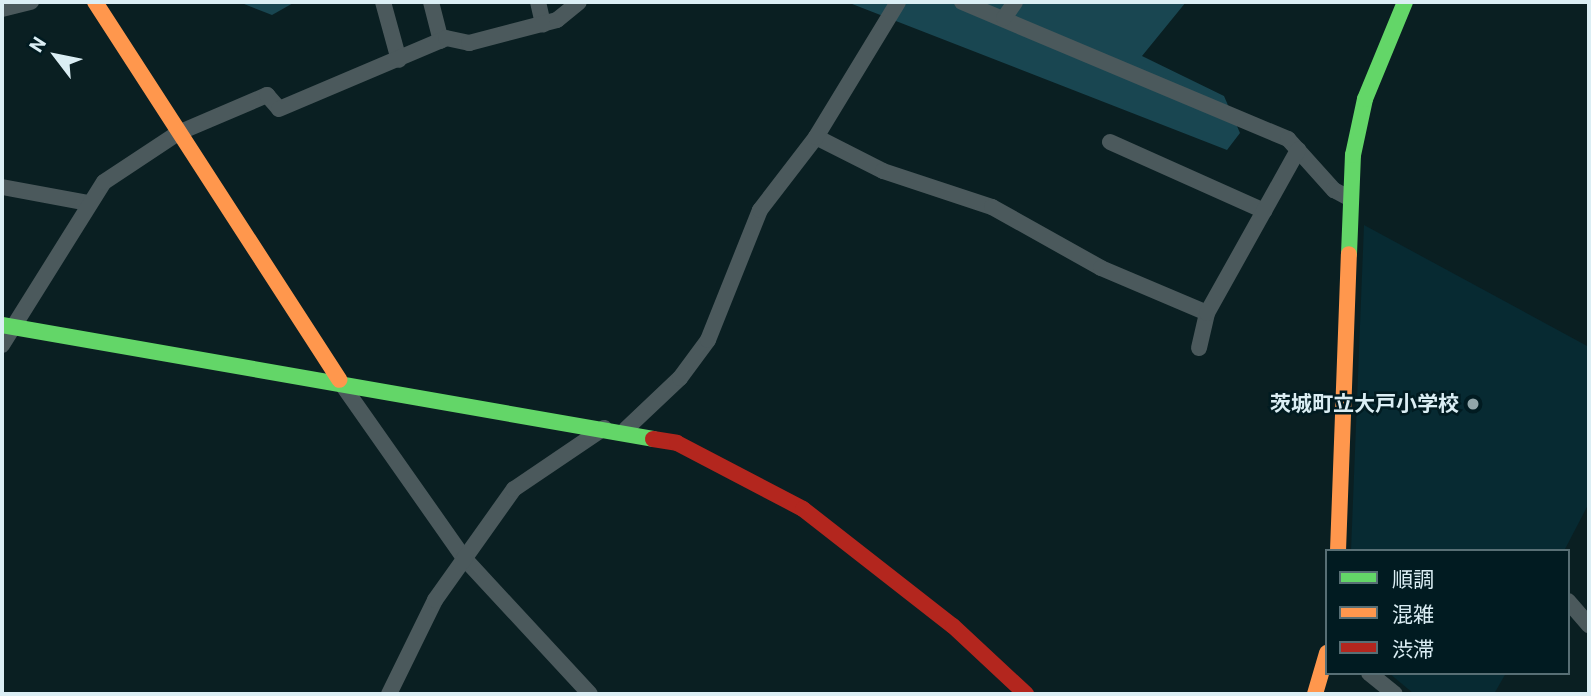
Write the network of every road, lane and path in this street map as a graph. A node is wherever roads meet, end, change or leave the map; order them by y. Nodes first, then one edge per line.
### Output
1 (32, 2) edge
2 (95, 2) edge
3 (383, 2) edge
4 (431, 2) edge
5 (538, 2) edge
6 (579, 2) edge
7 (898, 2) edge
8 (962, 2) edge
9 (1014, 2) edge
10 (1405, 2) edge
11 (2, 9) edge
12 (1004, 18) junction
13 (543, 24) junction
14 (441, 41) junction
15 (399, 60) junction
16 (178, 133) junction
17 (816, 137) junction
18 (1110, 142) dead end
19 (1298, 150) junction
20 (2, 187) edge
21 (1351, 199) junction
22 (88, 203) junction
23 (1264, 211) junction
24 (1207, 313) junction
25 (7, 326) edge
26 (2, 345) edge
27 (1199, 348) dead end
28 (340, 380) junction
29 (606, 426) junction
30 (626, 429) junction
31 (1338, 549) edge
32 (464, 558) junction
33 (1570, 603) edge
34 (1589, 625) edge
35 (1325, 660) edge
36 (1371, 675) edge
37 (389, 694) edge
38 (590, 694) edge
39 (1026, 694) edge
40 (1315, 694) edge
41 (1395, 694) edge

1 - 11 street
2 - 16 street
3 - 15 street
4 - 14 street
5 - 13 street
6 - 13 street
7 - 17 street
8 - 12 street
9 - 12 street
10 - 21 street
12 - 19 street
13 - 14 street
14 - 15 street
15 - 16 street
16 - 22 street
16 - 28 street
17 - 24 street
17 - 30 street
18 - 23 street
19 - 21 street
19 - 23 street
20 - 22 street
21 - 31 street
22 - 25 street
23 - 24 street
24 - 27 street
25 - 26 street
25 - 28 street
28 - 29 street
28 - 32 street
29 - 30 street
29 - 32 street
30 - 39 street
32 - 37 street
32 - 38 street
33 - 34 street
35 - 40 street
36 - 41 street

